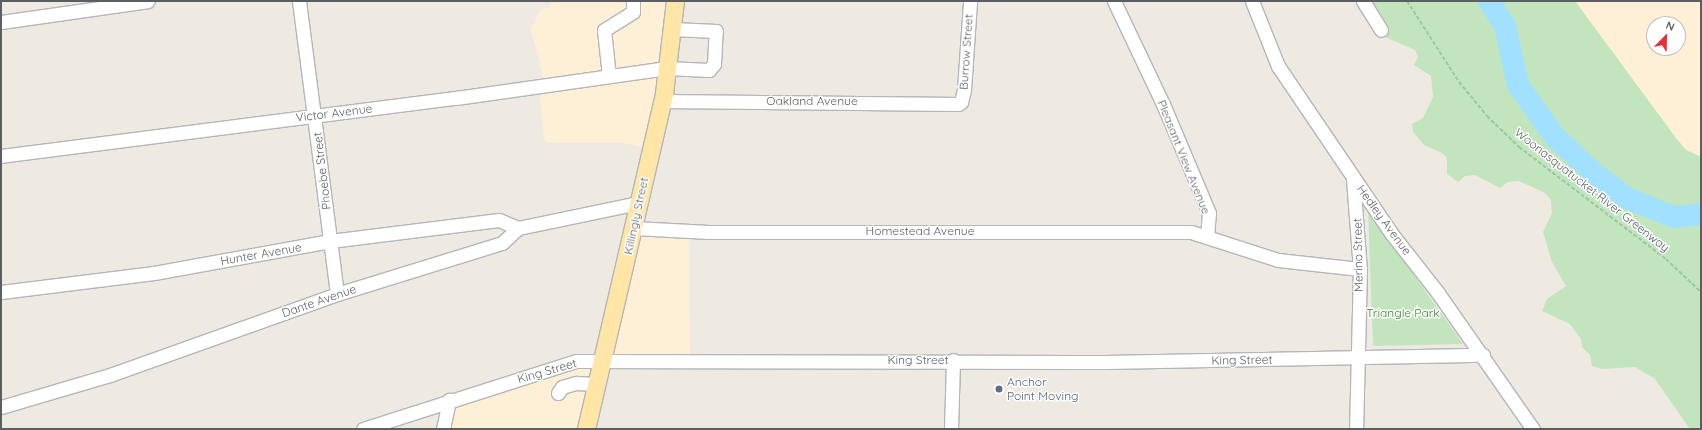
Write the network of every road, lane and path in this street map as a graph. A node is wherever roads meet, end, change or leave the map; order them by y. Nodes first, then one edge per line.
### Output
1 (148, 1) edge
2 (298, 1) edge
3 (633, 1) edge
4 (675, 1) edge
5 (970, 1) edge
6 (1114, 1) edge
7 (1252, 1) edge
8 (1363, 1) edge
9 (1407, 1) edge
10 (1, 22) edge
11 (672, 30) junction
12 (1381, 30) dead end
13 (667, 68) junction
14 (609, 76) junction
15 (662, 101) junction
16 (961, 102) joint
17 (316, 116) junction
18 (1, 156) edge
19 (1353, 177) junction
20 (638, 203) junction
21 (518, 228) junction
22 (633, 228) junction
23 (1207, 235) junction
24 (330, 241) junction
25 (1360, 269) junction
26 (1, 292) edge
27 (1701, 292) edge
28 (337, 294) junction
29 (1483, 355) junction
30 (1356, 358) junction
31 (602, 359) junction
32 (953, 360) junction
33 (596, 384) junction
34 (558, 394) dead end
35 (449, 400) junction
36 (1, 407) edge
37 (363, 429) edge
38 (443, 429) edge
39 (586, 429) edge
40 (951, 429) edge
41 (1356, 429) edge
42 (1533, 429) edge

1 - 10 street
2 - 17 street, Phoebe Street
3 - 14 street
4 - 11 main road, Killingly Street
5 - 16 street, Burrow Street
6 - 23 street, Pleasant View Avenue
7 - 19 street, Hedley Avenue
8 - 12 street
9 - 27 path, Woonasquatucket River Greenway
11 - 13 main road, Killingly Street
11 - 13 street, Victor Avenue
13 - 14 street, Victor Avenue
13 - 15 main road, Killingly Street
14 - 17 street, Victor Avenue
15 - 16 street, Oakland Avenue
15 - 20 main road, Killingly Street
17 - 18 street, Victor Avenue
17 - 24 street, Phoebe Street
19 - 25 street, Merino Street
19 - 29 street, Hedley Avenue
20 - 21 street
20 - 22 main road, Killingly Street
21 - 24 street, Hunter Avenue
21 - 28 street, Dante Avenue
22 - 23 street, Homestead Avenue
22 - 31 main road, Killingly Street
23 - 25 street
24 - 26 street, Hunter Avenue
24 - 28 street, Phoebe Street
25 - 30 street, Merino Street
28 - 36 street, Dante Avenue
29 - 30 street, King Street
29 - 42 street, Hedley Avenue
30 - 32 street, King Street
30 - 41 street, Merino Street
31 - 32 street, King Street
31 - 33 main road, Killingly Street
31 - 35 street, King Street
32 - 40 street
33 - 34 street
33 - 39 main road, Killingly Street
35 - 37 street, King Street
35 - 38 street

